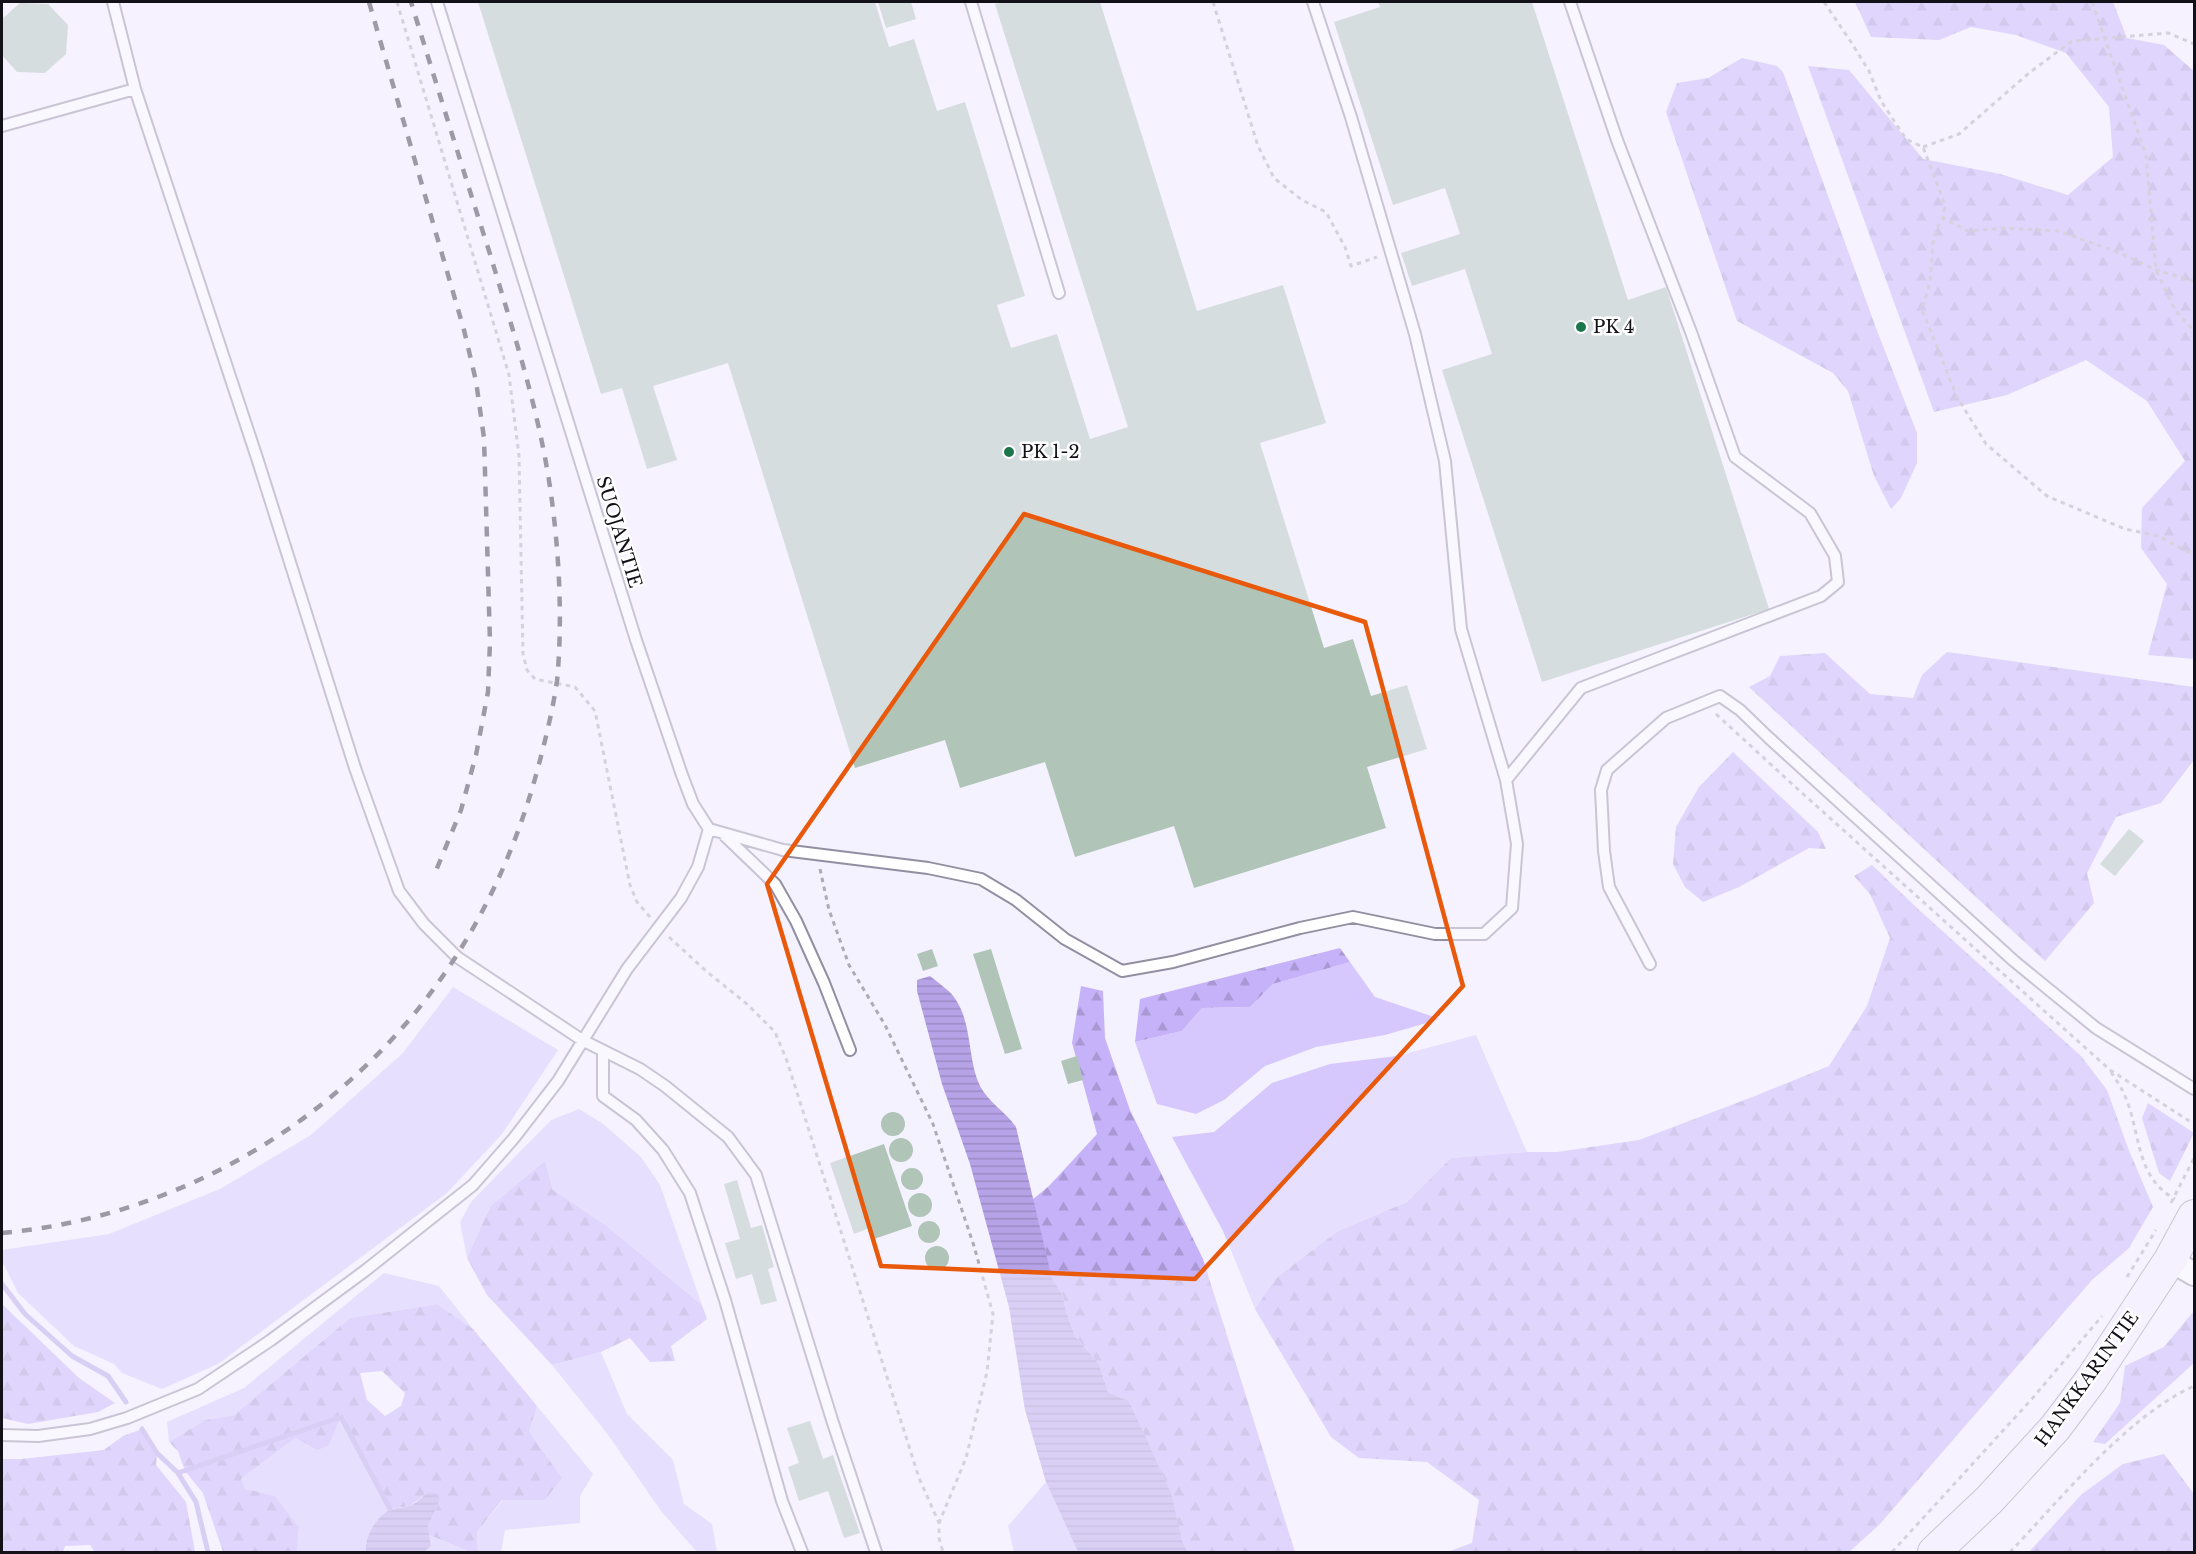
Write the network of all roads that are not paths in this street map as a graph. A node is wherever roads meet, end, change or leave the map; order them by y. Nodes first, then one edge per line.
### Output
1 (113, 2) edge
2 (437, 2) edge
3 (971, 2) edge
4 (1313, 2) edge
5 (1570, 2) edge
6 (135, 89) junction
7 (2, 126) edge
8 (1059, 293) dead end
9 (1506, 780) junction
10 (709, 829) junction
11 (722, 833) junction
12 (1650, 964) dead end
13 (582, 1040) junction
14 (850, 1050) dead end
15 (603, 1051) junction
16 (2194, 1089) edge
17 (2179, 1208) edge
18 (2182, 1267) edge
19 (2, 1434) edge
20 (802, 1552) edge
21 (876, 1552) edge
22 (1934, 1552) edge

1 - 6 lane
2 - 10 lane, SUOJANTIE
3 - 8 lane
4 - 9 lane
5 - 9 lane
6 - 7 lane
6 - 13 lane
9 - 11 lane
10 - 11 lane
10 - 13 lane
11 - 14 lane
12 - 16 lane
13 - 15 lane
13 - 19 lane
15 - 20 lane
15 - 21 lane
17 - 18 main road, HANKKARINTIE
18 - 22 main road, HANKKARINTIE

